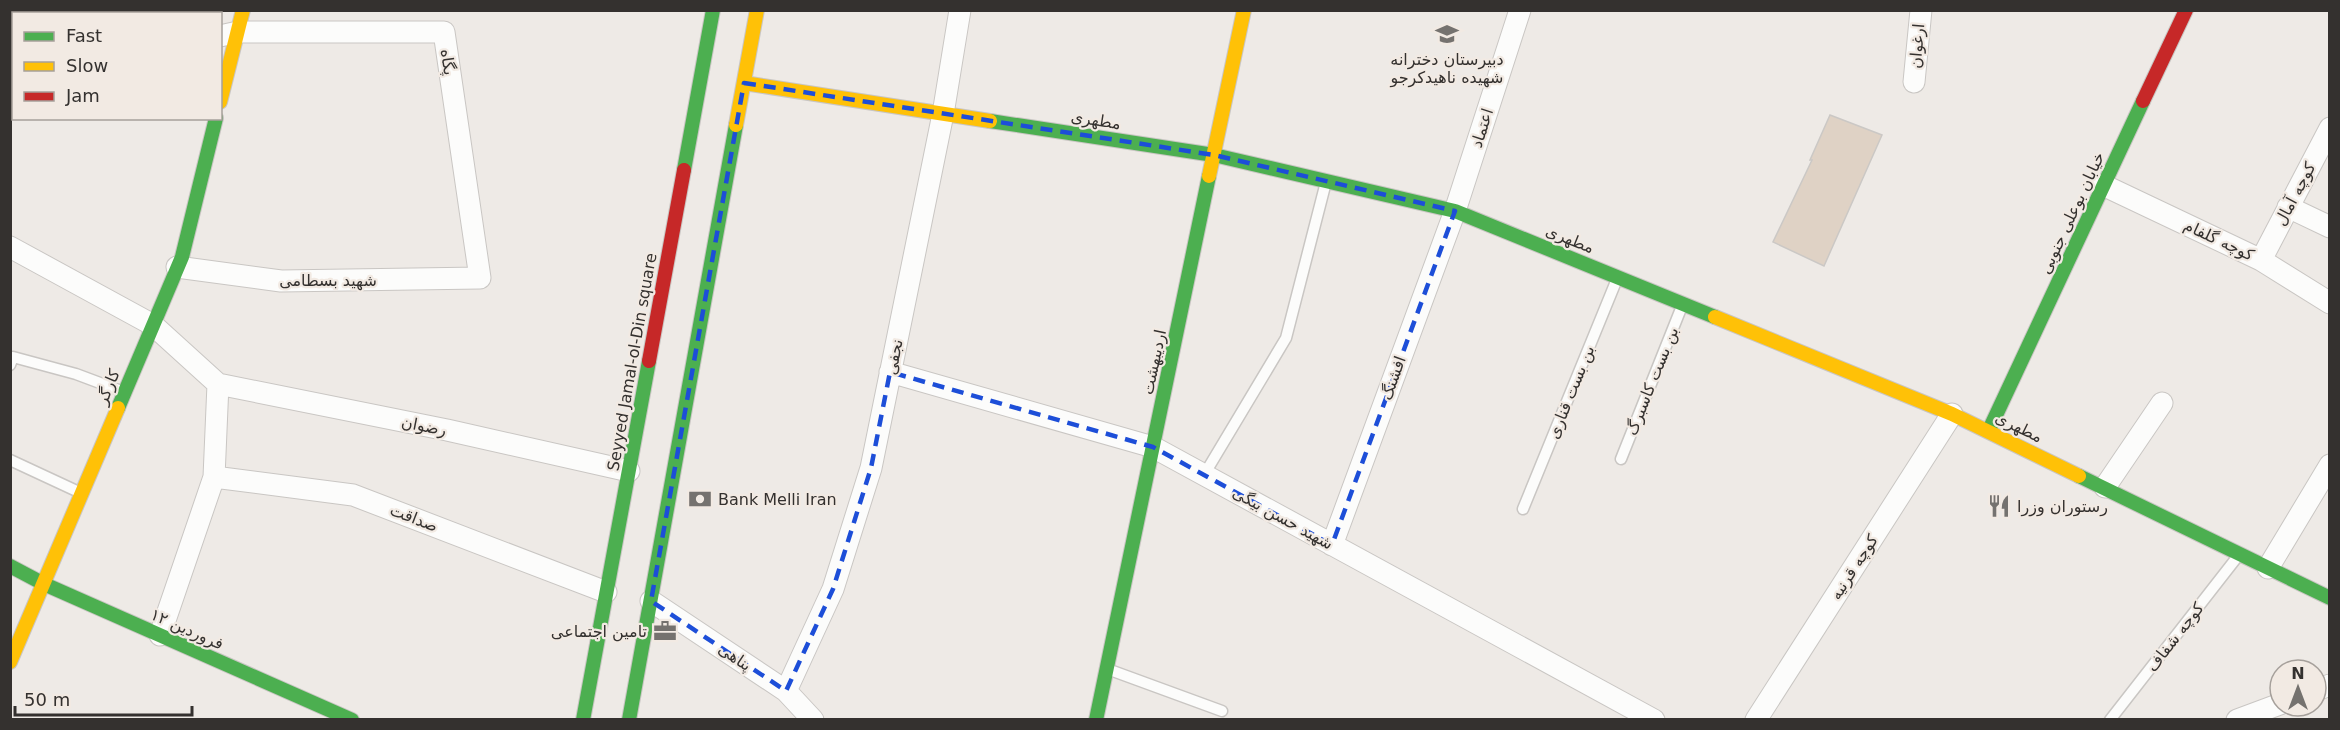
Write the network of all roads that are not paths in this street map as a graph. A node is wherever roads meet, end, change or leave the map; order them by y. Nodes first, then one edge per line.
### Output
1 (243, 10) edge
2 (713, 10) edge
3 (757, 10) edge
4 (960, 10) edge
5 (1244, 10) edge
6 (1520, 10) edge
7 (1921, 10) edge
8 (2186, 10) edge
9 (229, 34) edge
10 (1914, 82) dead end
11 (744, 83) junction
12 (222, 87) edge
13 (943, 114) junction
14 (216, 120) edge
15 (2330, 128) edge
16 (1214, 155) junction
17 (1326, 181) junction
18 (2103, 186) junction
19 (2288, 207) junction
20 (1455, 211) junction
21 (2330, 227) edge
22 (10, 247) edge
23 (2260, 260) junction
24 (177, 267) junction
25 (1618, 276) junction
26 (480, 278) joint
27 (1683, 303) junction
28 (2330, 303) edge
29 (153, 324) junction
30 (12, 361) edge
31 (890, 372) junction
32 (218, 384) junction
33 (124, 392) junction
34 (2162, 403) dead end
35 (1952, 414) junction
36 (1989, 430) junction
37 (1153, 447) junction
38 (1621, 459) dead end
39 (10, 460) edge
40 (2330, 465) edge
41 (629, 471) junction
42 (1204, 475) junction
43 (214, 477) junction
44 (2105, 488) junction
45 (82, 493) junction
46 (1523, 509) dead end
47 (1332, 545) junction
48 (2240, 554) junction
49 (10, 567) edge
50 (2268, 568) junction
51 (44, 584) junction
52 (606, 592) junction
53 (2330, 598) edge
54 (651, 601) junction
55 (160, 635) junction
56 (10, 662) edge
57 (1107, 669) junction
58 (786, 691) junction
59 (2268, 708) edge
60 (1222, 711) dead end
61 (352, 720) edge
62 (583, 720) edge
63 (629, 720) edge
64 (813, 720) edge
65 (1096, 720) edge
66 (1654, 720) edge
67 (1756, 720) edge
68 (2110, 720) edge
69 (2237, 720) edge

1 - 9 street
2 - 41 street, Seyyed Jamal-ol-Din square
3 - 11 street
4 - 13 street, نجفی
5 - 16 street, اردیبهشت
6 - 20 street, اعتماد
7 - 10 street, ارغوان
8 - 18 street, خیابان بوعلی جنوبی
9 - 12 street
9 - 26 street, پگاه
11 - 13 street, مطهری
11 - 54 street
13 - 16 street, مطهری
13 - 31 street, نجفی
14 - 24 street, کارگر
15 - 19 street, کوچه آمال
16 - 17 street, مطهری
16 - 37 street, اردیبهشت
17 - 20 street, مطهری
17 - 42 lane
18 - 23 street, کوچه گلفام
18 - 36 street, خیابان بوعلی جنوبی
19 - 21 street
19 - 23 street, کوچه آمال
20 - 25 street, مطهری
20 - 47 street, افشنگ
22 - 29 street
23 - 28 street, کوچه گلفام
24 - 26 street, شهید بسطامی
24 - 29 street, کارگر
25 - 27 street, مطهری
25 - 46 lane, بن بست قناری
27 - 35 street, مطهری
27 - 38 lane, بن بست کاسبرگ
29 - 32 street
29 - 33 street, کارگر
30 - 33 lane
31 - 37 street, شهید حسن بیگی
31 - 58 street, نجفی
32 - 41 street, رضوان
32 - 43 street
33 - 45 street, کارگر
34 - 44 street
35 - 36 street, مطهری
35 - 67 street, کوچه قرنیه
36 - 44 street, مطهری
37 - 42 street, شهید حسن بیگی
37 - 57 street, اردیبهشت
39 - 45 lane
40 - 50 street
41 - 52 street, Seyyed Jamal-ol-Din square
42 - 47 street, شهید حسن بیگی
43 - 52 street, صداقت
43 - 55 street
44 - 48 street, مطهری
45 - 51 street, کارگر
47 - 66 street, شهید حسن بیگی
48 - 50 street, مطهری
48 - 68 lane, کوچه شفاف
49 - 51 street, ۱۲ فروردین
50 - 53 street, مطهری
51 - 55 street, ۱۲ فروردین
51 - 56 street, کارگر
52 - 62 street, Seyyed Jamal-ol-Din square
54 - 58 street, پناهی
54 - 63 street
55 - 61 street, ۱۲ فروردین
57 - 60 lane
57 - 65 street, اردیبهشت
58 - 64 street, پناهی
59 - 69 street

